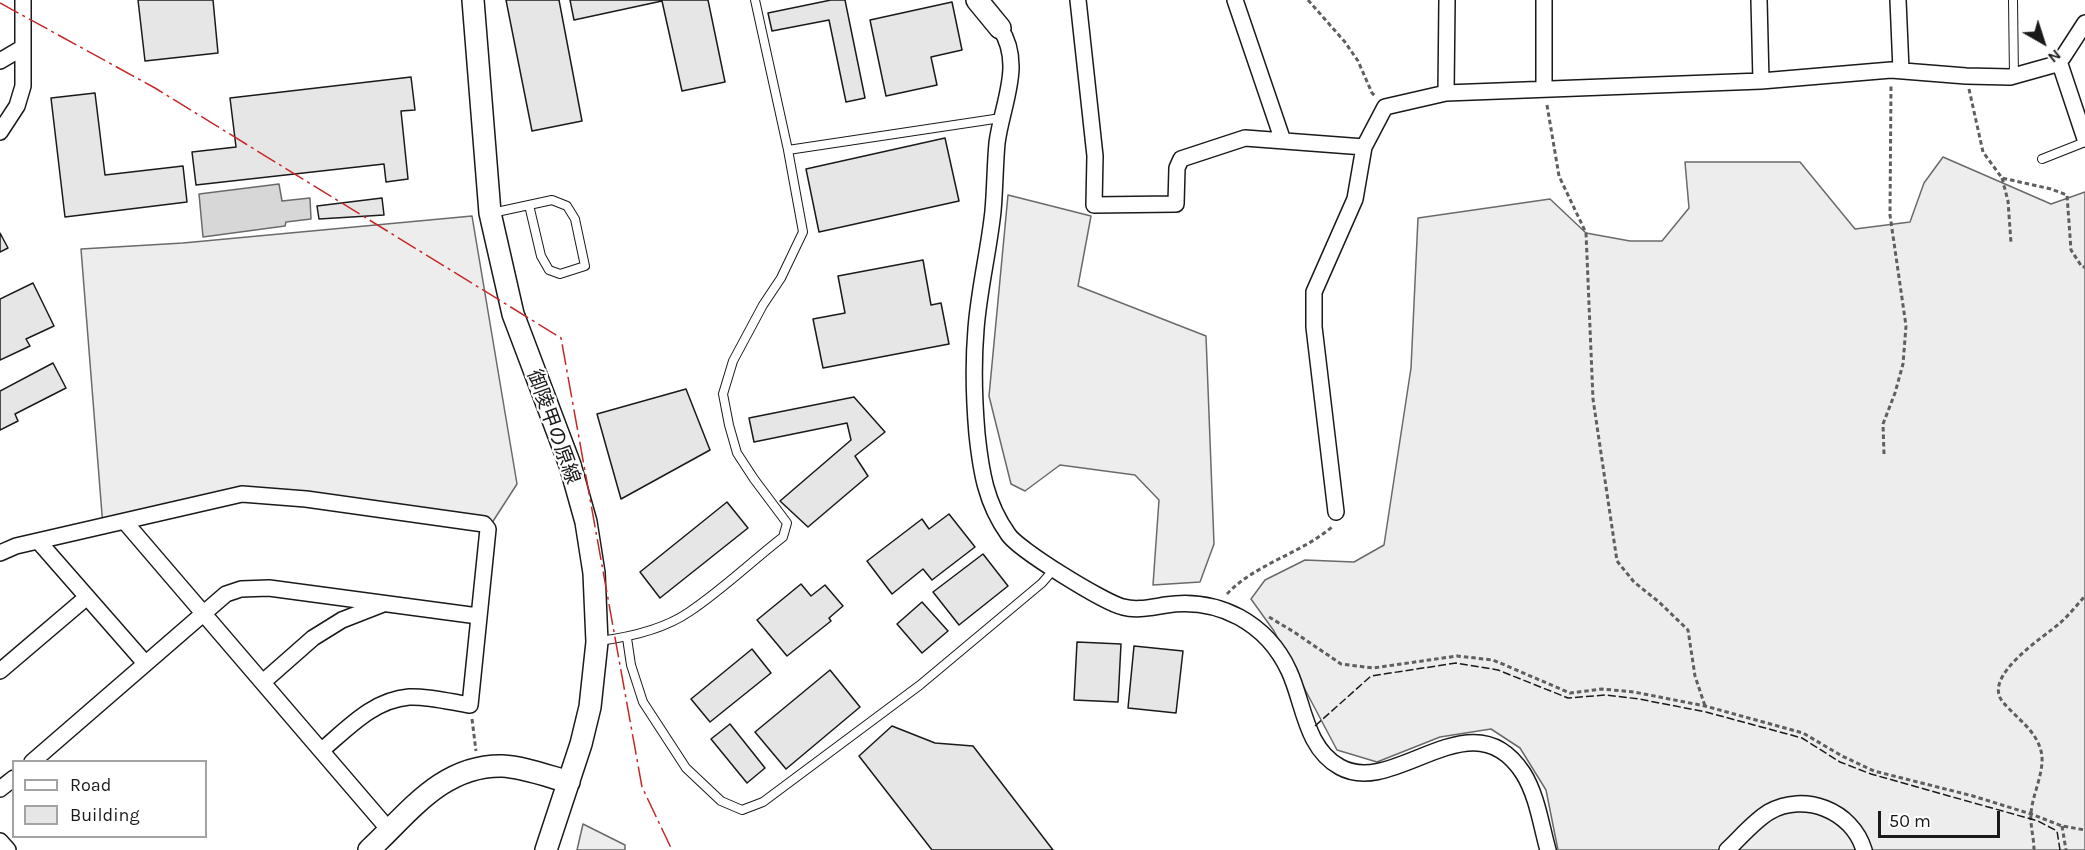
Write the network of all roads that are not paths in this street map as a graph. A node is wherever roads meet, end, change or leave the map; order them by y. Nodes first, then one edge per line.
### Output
1 (23, 0) edge
2 (473, 0) edge
3 (755, 0) edge
4 (977, 0) edge
5 (1078, 0) edge
6 (1235, 0) edge
7 (1447, 0) edge
8 (1544, 0) edge
9 (1759, 0) edge
10 (1898, 0) edge
11 (2013, 0) edge
12 (2085, 23) edge
13 (1000, 28) joint
14 (22, 48) junction
15 (2059, 60) junction
16 (0, 61) edge
17 (1896, 70) junction
18 (2014, 76) junction
19 (1761, 81) junction
20 (1544, 88) junction
21 (1446, 93) junction
22 (1001, 118) junction
23 (0, 132) edge
24 (1283, 141) junction
25 (2085, 141) edge
26 (1364, 147) junction
27 (788, 150) junction
28 (2042, 159) dead end
29 (529, 205) junction
30 (490, 213) junction
31 (1336, 512) road end
32 (125, 522) junction
33 (39, 542) junction
34 (0, 553) edge
35 (1054, 569) junction
36 (87, 597) junction
37 (383, 604) junction
38 (202, 614) junction
39 (478, 616) junction
40 (627, 638) junction
41 (597, 642) junction
42 (145, 663) junction
43 (0, 671) edge
44 (263, 682) junction
45 (322, 750) junction
46 (34, 760) edge
47 (12, 780) edge
48 (569, 782) junction
49 (0, 789) edge
50 (390, 831) junction
51 (0, 841) edge
52 (8, 850) edge
53 (369, 850) edge
54 (546, 850) edge
55 (1548, 850) edge
56 (1727, 850) edge
57 (1864, 850) edge

1 - 14 street
2 - 30 street, 御陵甲の原線
3 - 27 lane
4 - 13 street
5 - 24 street
6 - 24 street
7 - 21 street
8 - 20 street
9 - 19 street
10 - 17 street
11 - 18 lane
12 - 15 street
13 - 22 street
14 - 16 street
14 - 23 street
15 - 18 street
15 - 25 street
17 - 18 street
17 - 19 street
19 - 20 street
20 - 21 street
21 - 26 street
22 - 27 lane
22 - 35 street
24 - 26 street
25 - 28 lane
26 - 31 street
27 - 40 lane
29 - 29 lane
29 - 30 lane
30 - 41 street, 御陵甲の原線
32 - 33 street
32 - 38 street
32 - 39 street
33 - 34 street
33 - 36 street
35 - 40 lane
35 - 55 street
36 - 42 street
36 - 43 street
37 - 38 street
37 - 39 street
37 - 44 street
38 - 42 street
38 - 44 street
39 - 45 street
40 - 41 lane
41 - 48 street, 御陵甲の原線
42 - 46 street
44 - 45 street
45 - 50 street
47 - 49 street
48 - 50 street
48 - 54 street, 御陵甲の原線
50 - 53 street
51 - 52 street
56 - 57 street

